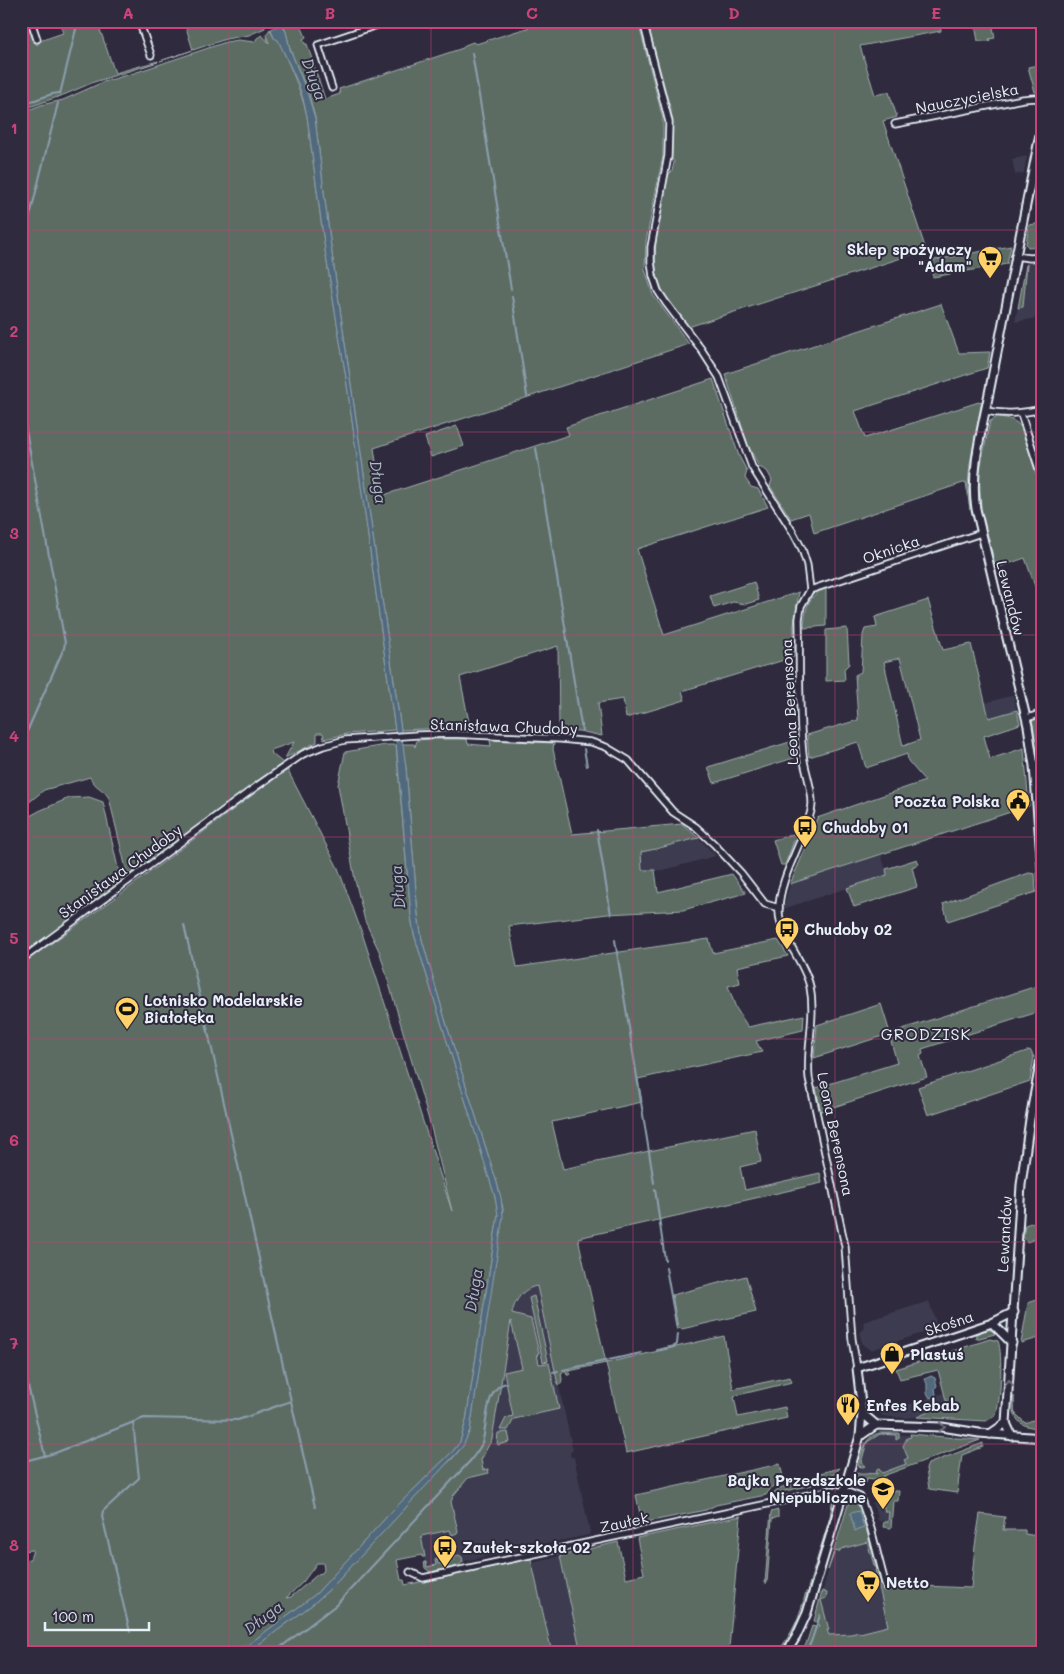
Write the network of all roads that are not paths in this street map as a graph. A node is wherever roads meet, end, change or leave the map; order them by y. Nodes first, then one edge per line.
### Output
1 (31, 21) edge
2 (139, 21) edge
3 (389, 21) edge
4 (643, 21) edge
5 (36, 39) dead end
6 (152, 55) dead end
7 (332, 88) dead end
8 (1043, 99) edge
9 (1043, 119) edge
10 (895, 124) dead end
11 (1016, 256) junction
12 (1043, 257) edge
13 (1043, 409) edge
14 (986, 411) junction
15 (1021, 414) junction
16 (1043, 481) edge
17 (981, 533) junction
18 (810, 590) junction
19 (1043, 713) edge
20 (1027, 718) junction
21 (1040, 813) edge
22 (1043, 881) edge
23 (779, 908) junction
24 (21, 960) edge
25 (1043, 1048) edge
26 (1014, 1312) junction
27 (992, 1323) junction
28 (1012, 1343) junction
29 (857, 1368) junction
30 (862, 1413) junction
31 (1006, 1424) junction
32 (876, 1425) junction
33 (990, 1434) junction
34 (860, 1436) junction
35 (1012, 1436) junction
36 (1043, 1438) edge
37 (844, 1491) junction
38 (410, 1572) dead end
39 (886, 1587) dead end
40 (786, 1653) edge

1 - 5 street
2 - 6 street
3 - 7 street
4 - 18 street
8 - 10 street, Nauczycielska
9 - 11 street, Lewandów
11 - 12 street
11 - 14 street, Lewandów
13 - 15 street
14 - 15 street
14 - 17 street, Lewandów
15 - 16 street
17 - 18 street, Oknicka
17 - 20 street, Lewandów
18 - 23 street, Leona Berensona
19 - 20 street
20 - 21 street, Lewandów
21 - 22 street, Lewandów
23 - 24 street, Stanisława Chudoby
23 - 29 street, Leona Berensona
25 - 26 street, Lewandów
26 - 27 street, Skośna
26 - 28 street, Lewandów
27 - 28 street, Skośna
27 - 29 street, Skośna
31 -> 28 street, Lewandów
29 - 30 street, Leona Berensona
30 - 32 street
30 - 34 street, Leona Berensona
31 - 33 street
31 - 35 street
32 -> 33 street
32 - 34 street
33 - 35 street
34 - 37 street, Leona Berensona
35 - 36 street
37 - 38 street, Zaułek
37 - 39 street
37 - 40 street, Leona Berensona

